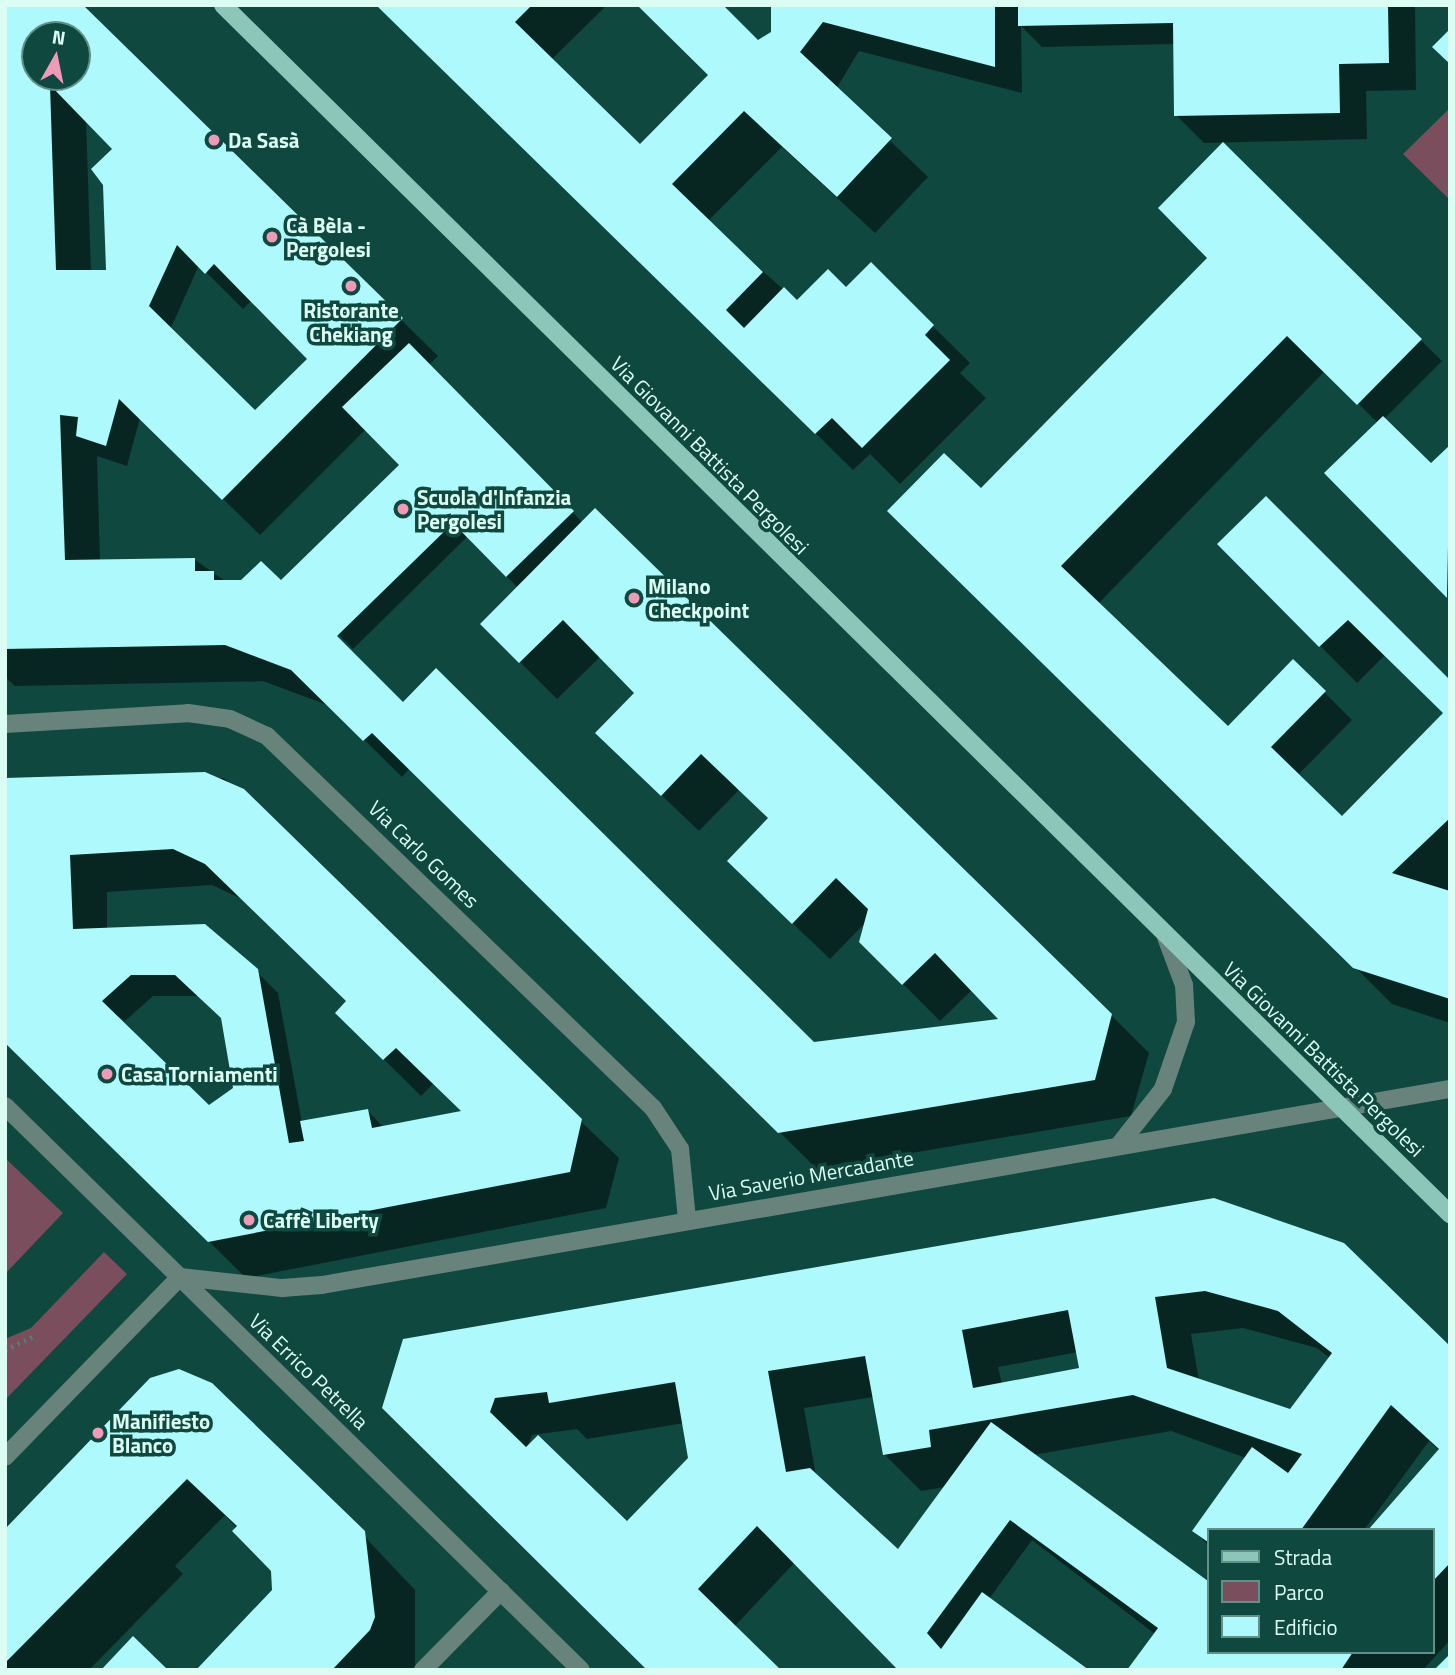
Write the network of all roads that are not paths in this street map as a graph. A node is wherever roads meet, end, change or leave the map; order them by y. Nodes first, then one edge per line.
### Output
1 (223, 5) edge
2 (5, 724) edge
3 (1166, 937) junction
4 (1450, 1089) edge
5 (5, 1106) edge
6 (1343, 1111) junction
7 (1119, 1145) junction
8 (1450, 1214) edge
9 (687, 1219) junction
10 (180, 1277) junction
11 (5, 1457) edge
12 (501, 1591) junction
13 (423, 1670) edge
14 (582, 1670) edge

1 - 3 main road, Via Giovanni Battista Pergolesi
2 - 9 street, Via Carlo Gomes
3 - 6 main road, Via Giovanni Battista Pergolesi
3 - 7 street, Via Giovanni Battista Pergolesi
4 - 6 street, Via Saverio Mercadante
5 - 10 street, Via Errico Petrella
6 - 7 street, Via Saverio Mercadante
6 - 8 main road, Via Giovanni Battista Pergolesi
7 - 9 street, Via Saverio Mercadante
9 - 10 street, Via Saverio Mercadante
10 - 11 street
10 - 12 street, Via Errico Petrella
12 - 13 street
12 - 14 street, Via Errico Petrella

